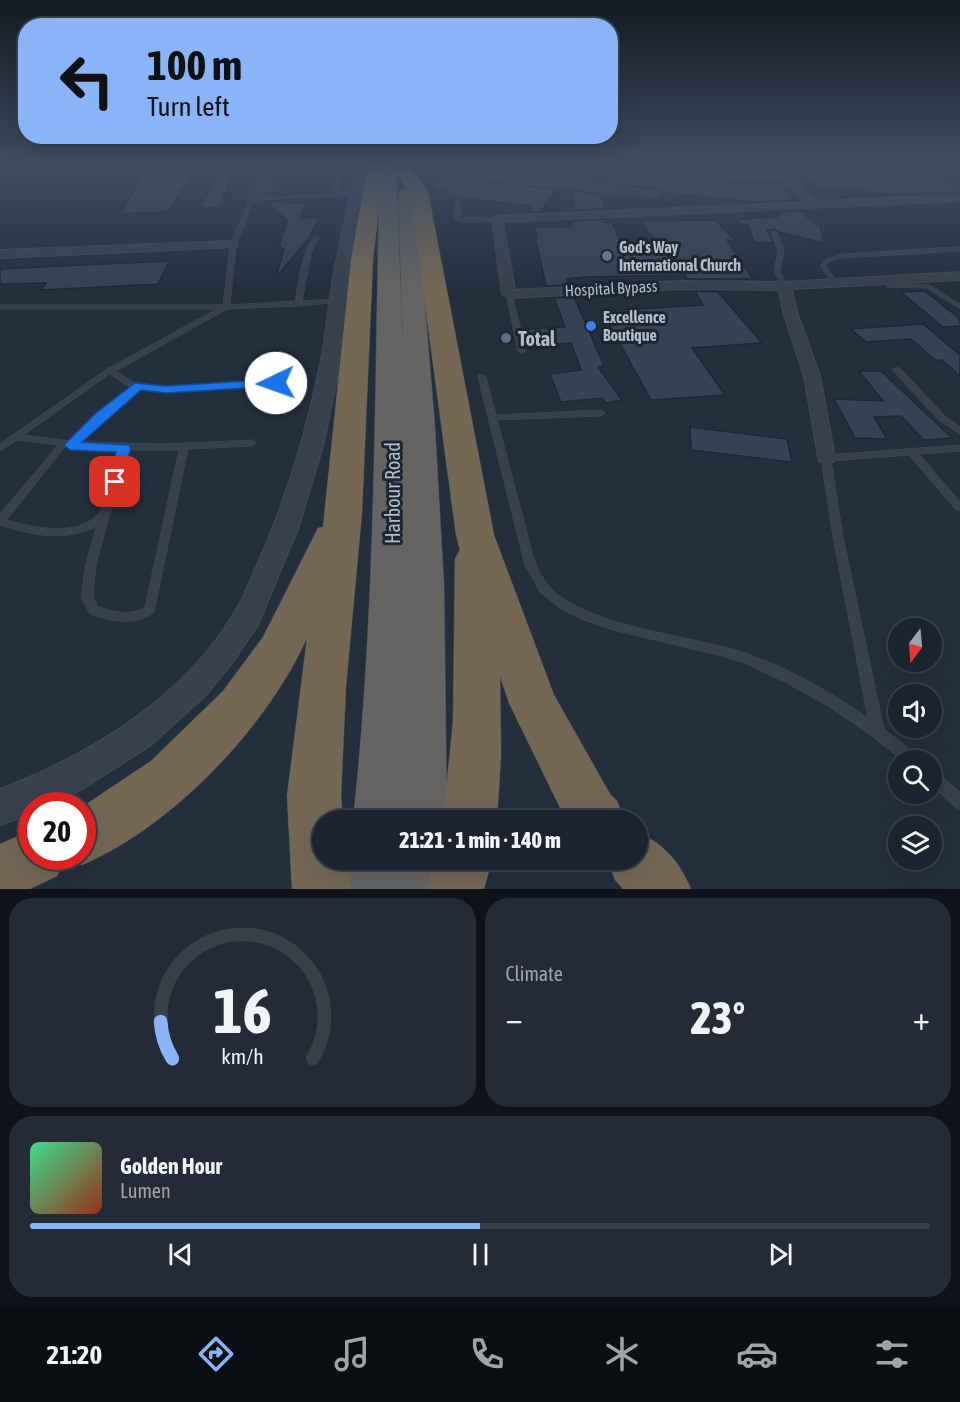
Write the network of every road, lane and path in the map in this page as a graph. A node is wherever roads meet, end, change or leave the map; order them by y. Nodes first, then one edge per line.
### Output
1 (249, 205) edge
2 (369, 205) edge
3 (372, 205) edge
4 (387, 205) edge
5 (421, 205) edge
6 (457, 205) edge
7 (741, 205) edge
8 (496, 219) junction
9 (774, 233) dead end
10 (316, 237) dead end
11 (399, 244) junction
12 (233, 245) junction
13 (960, 249) edge
14 (0, 254) edge
15 (960, 276) edge
16 (905, 282) junction
17 (835, 283) junction
18 (785, 286) junction
19 (889, 286) dead end
20 (509, 294) junction
21 (960, 294) edge
22 (945, 295) junction
23 (338, 301) junction
24 (298, 304) junction
25 (960, 306) edge
26 (0, 307) edge
27 (226, 307) junction
28 (522, 351) dead end
29 (897, 370) dead end
30 (110, 371) junction
31 (482, 377) dead end
32 (276, 383) dead end
33 (139, 386) junction
34 (601, 412) dead end
35 (492, 418) junction
36 (960, 431) edge
37 (16, 437) junction
38 (252, 442) dead end
39 (67, 445) junction
40 (184, 446) junction
41 (960, 447) edge
42 (0, 448) edge
43 (124, 448) junction
44 (911, 451) junction
45 (826, 458) junction
46 (960, 508) edge
47 (344, 512) junction
48 (105, 513) junction
49 (0, 521) edge
50 (475, 535) junction
51 (877, 730) junction
52 (900, 750) edge
53 (942, 786) edge
54 (960, 802) edge
55 (0, 807) edge
56 (380, 810) edge
57 (421, 810) edge
58 (471, 810) edge
59 (589, 810) edge
60 (96, 831) edge
61 (18, 865) edge
62 (373, 870) edge
63 (416, 870) edge
64 (461, 870) edge
65 (644, 870) edge
66 (0, 873) edge
67 (321, 889) edge
68 (370, 889) edge
69 (413, 889) edge
70 (455, 889) edge
71 (662, 889) edge

1 - 12 lane
2 - 23 street, Harbour Road
3 - 47 highway
4 - 11 highway, Harbour Road
5 - 50 highway
6 - 8 lane
7 - 8 street
8 - 20 street
9 - 18 lane
10 - 24 lane
11 - 56 highway, Harbour Road
11 - 57 highway, Harbour Road
12 - 14 street
12 - 27 lane
13 - 17 lane
15 - 16 street, Hospital Bypass
16 - 17 street, Hospital Bypass
16 - 19 lane
16 - 22 lane
17 - 18 street, Hospital Bypass
18 - 20 street, Hospital Bypass
18 - 45 street
20 - 28 lane
21 - 22 lane
22 - 25 lane
23 - 24 lane
23 - 55 street, Harbour Road
24 - 27 lane
26 - 27 lane
27 - 30 lane
29 - 36 lane
30 - 33 lane
30 - 37 lane
31 - 35 lane
32 - 33 lane
33 - 39 lane
34 - 35 lane
35 - 51 lane
37 - 39 lane
37 - 42 lane
38 - 40 lane
39 - 43 lane
39 - 49 lane
40 - 43 lane
40 - 48 lane
41 - 44 lane
43 - 48 lane
44 - 45 lane
44 - 46 lane
45 - 51 lane
47 - 60 highway
47 - 67 highway
48 - 49 lane
50 - 58 highway
50 - 59 highway
51 - 52 lane
53 - 54 lane
61 - 66 highway
62 - 68 highway
63 - 69 highway
64 - 70 highway
65 - 71 highway

